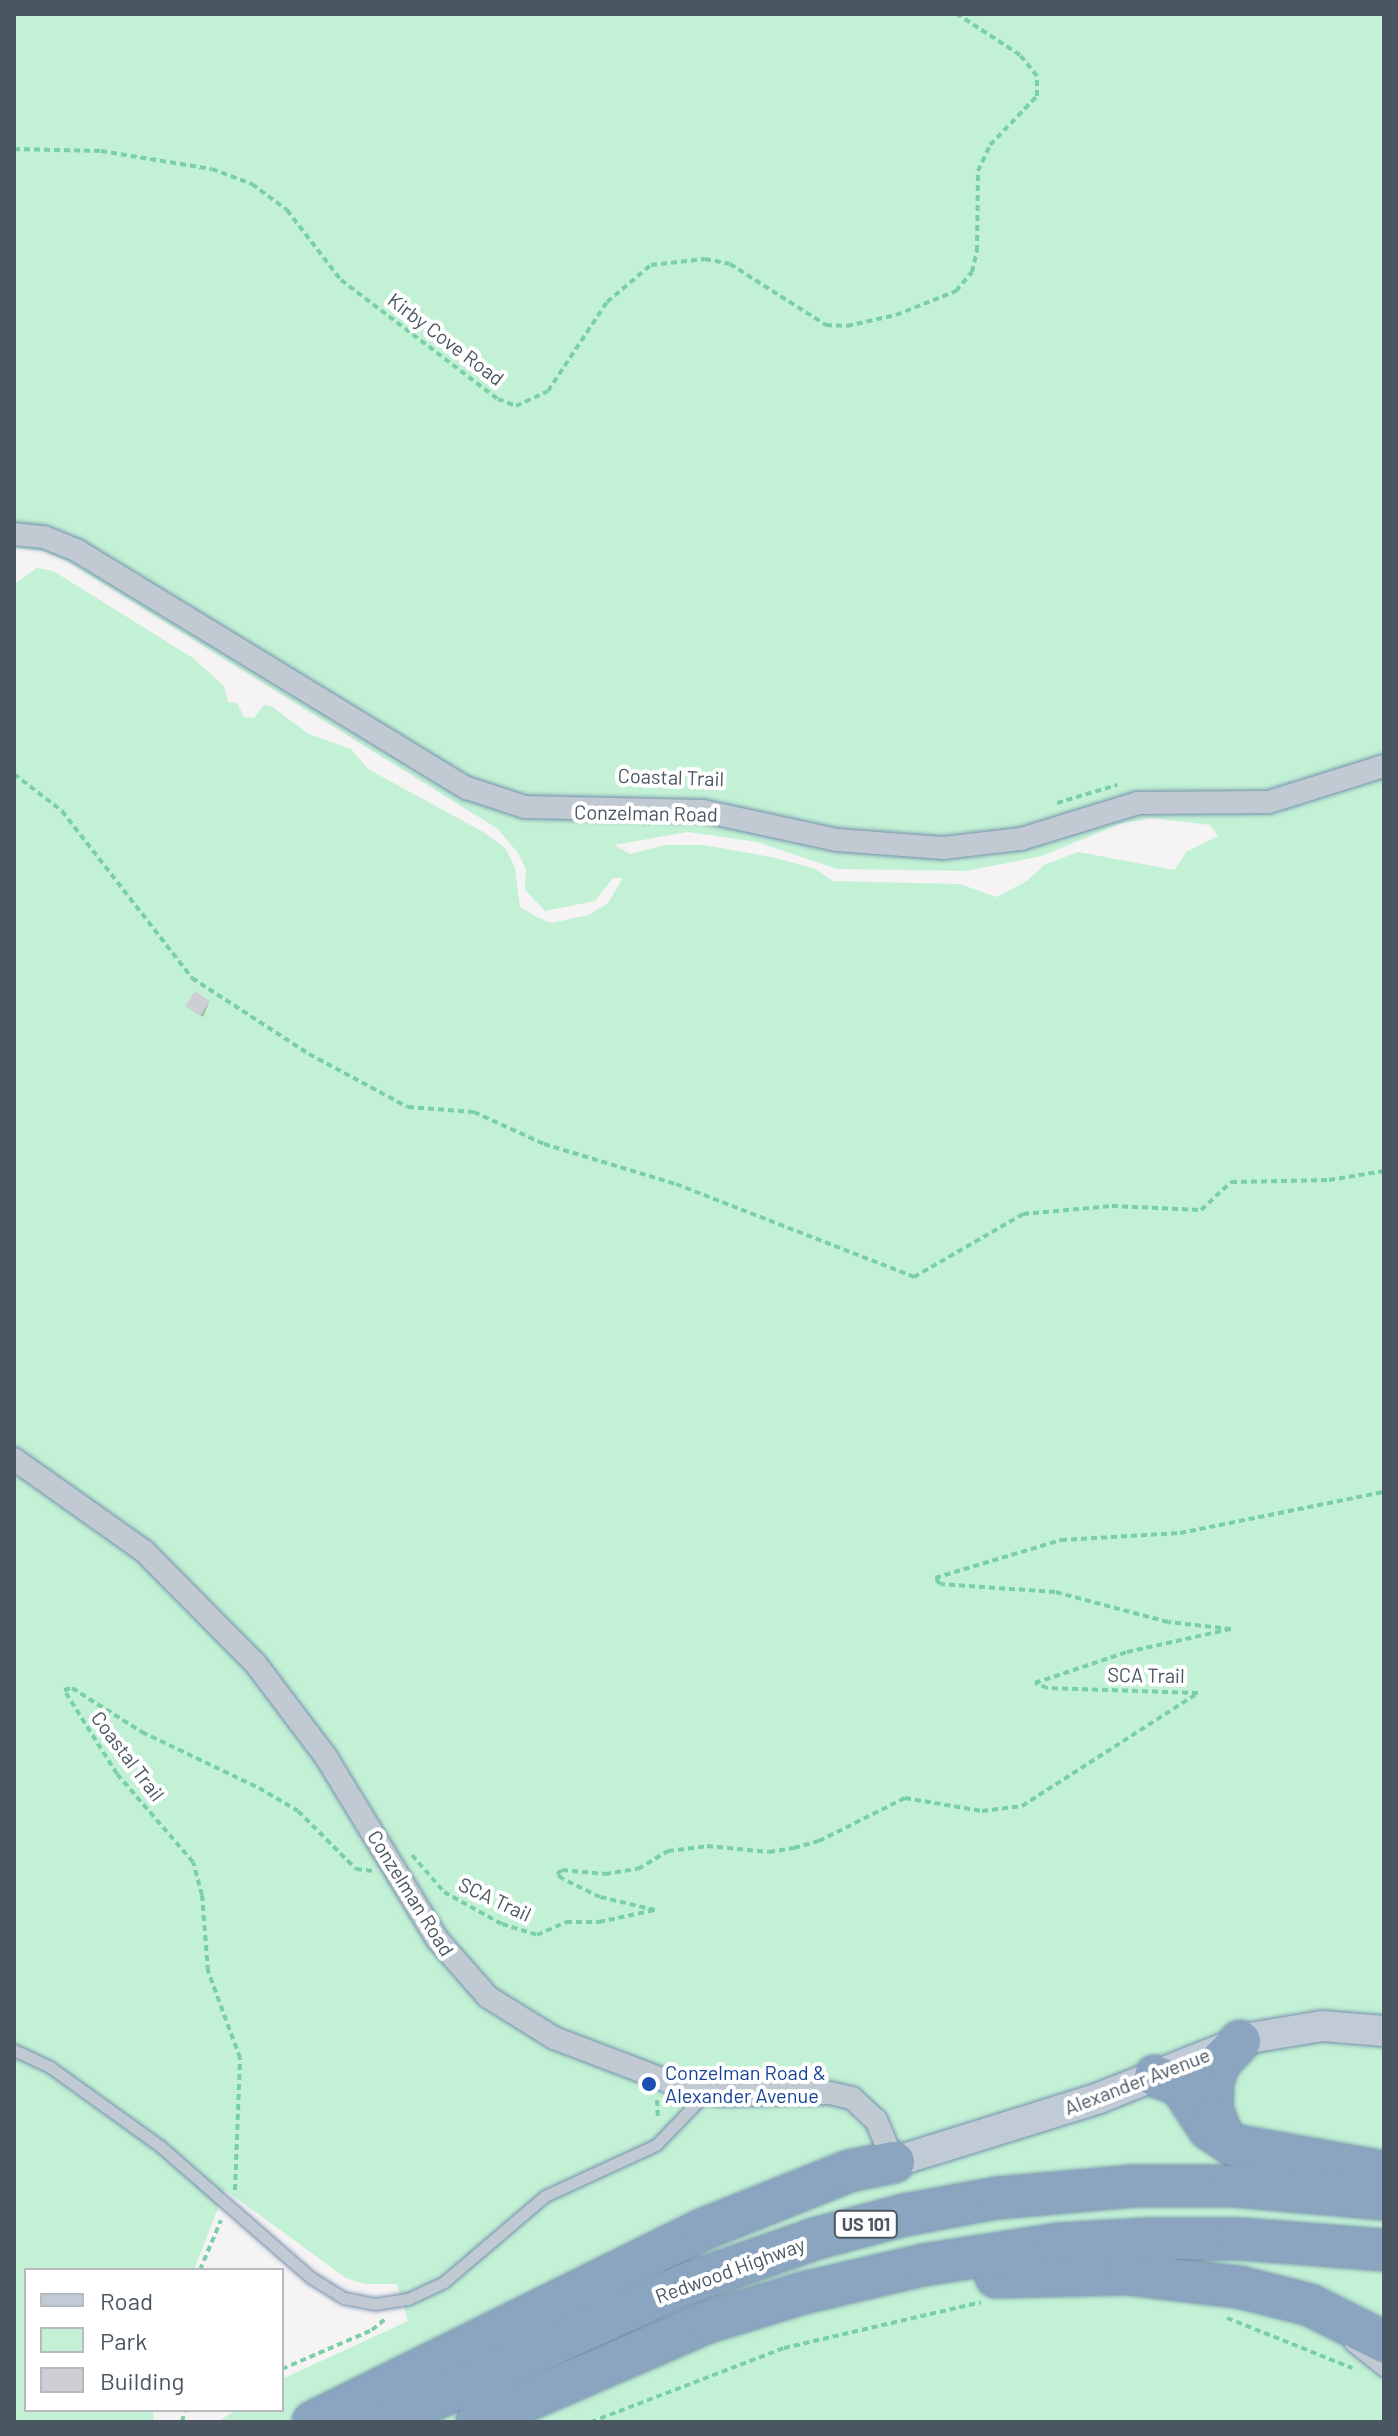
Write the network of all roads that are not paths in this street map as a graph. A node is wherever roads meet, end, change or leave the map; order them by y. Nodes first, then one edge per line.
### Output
1 (14, 534) edge
2 (1384, 766) edge
3 (14, 1459) edge
4 (1384, 2031) edge
5 (1240, 2041) junction
6 (14, 2050) edge
7 (1155, 2076) junction
8 (706, 2093) junction
9 (1233, 2145) junction
10 (894, 2162) junction
11 (1384, 2172) edge
12 (1384, 2199) edge
13 (1384, 2250) edge
14 (803, 2293) junction
15 (1276, 2295) junction
16 (1374, 2358) edge
17 (1384, 2371) edge
18 (582, 2374) junction
19 (313, 2422) edge
20 (385, 2422) edge
21 (477, 2422) edge
22 (513, 2422) edge

1 - 2 street, Conzelman Road
3 - 8 street, Conzelman Road
4 - 5 main road, Alexander Avenue
5 - 7 main road, Alexander Avenue
5 - 9 highway
6 - 8 lane
7 - 9 highway
7 - 10 main road, Alexander Avenue
8 - 10 street, Conzelman Road
9 - 11 highway
10 - 19 highway
12 - 20 highway, Redwood Highway / US 101
13 - 14 highway, Redwood Highway
14 - 15 highway
14 - 18 highway, Redwood Highway
15 - 16 highway
15 - 17 lane
18 - 21 highway, Redwood Highway
18 - 22 highway

